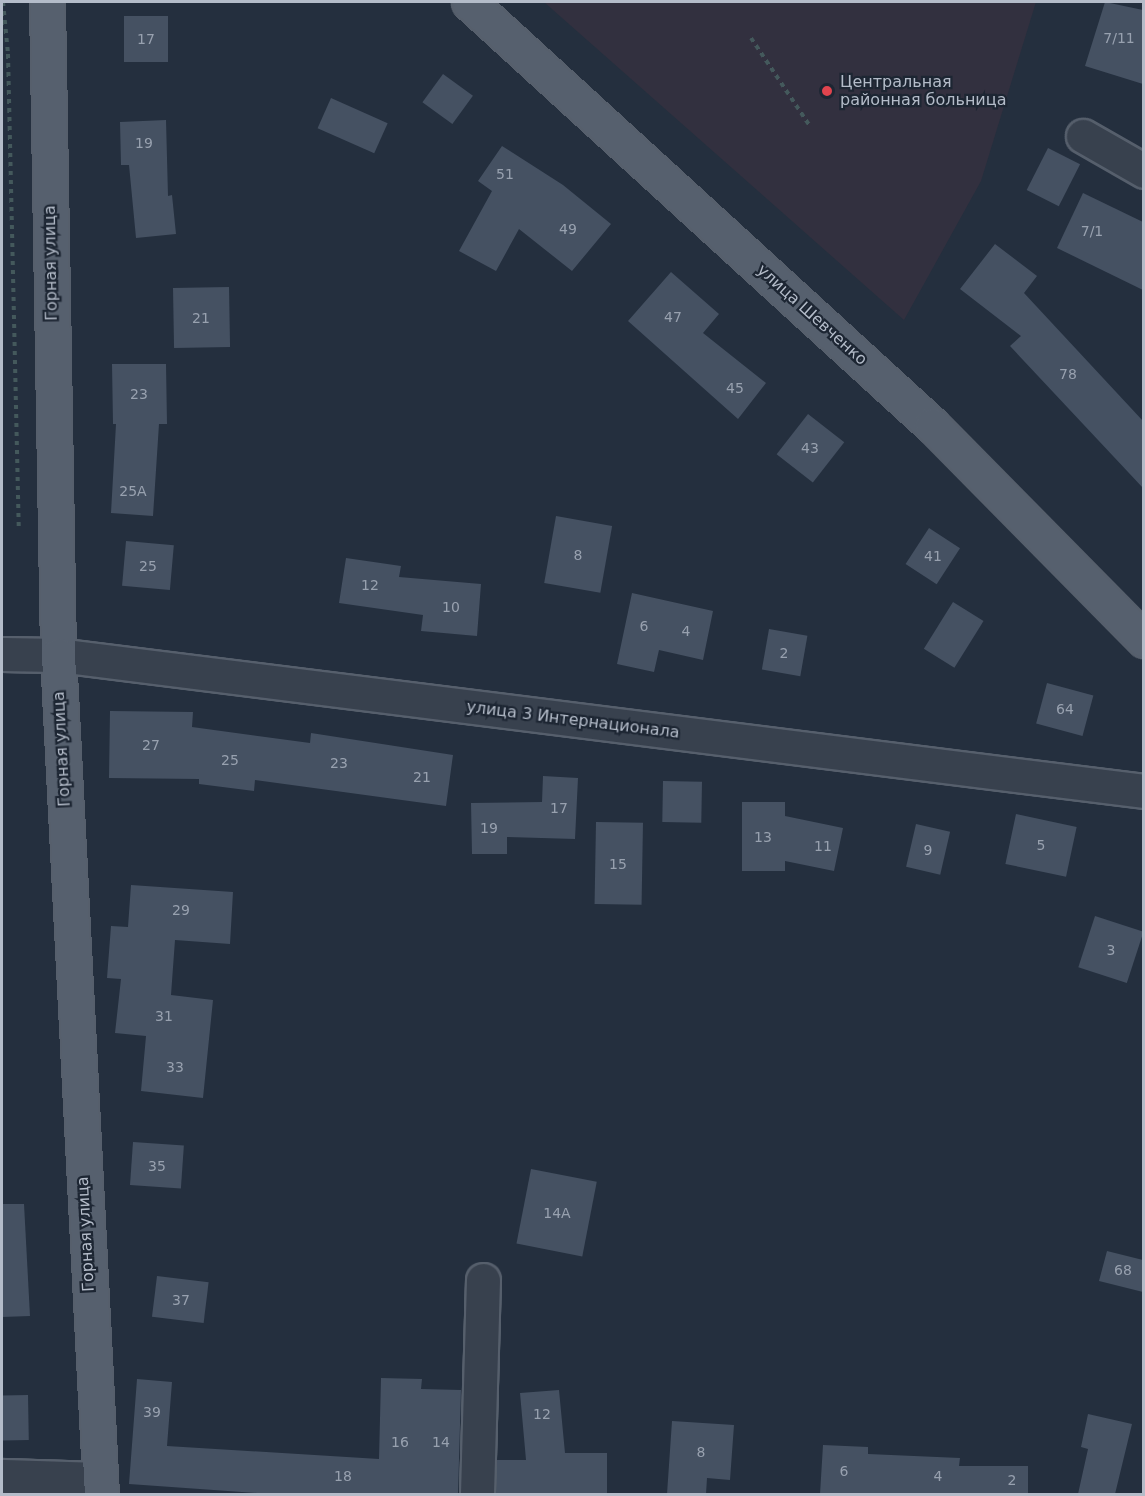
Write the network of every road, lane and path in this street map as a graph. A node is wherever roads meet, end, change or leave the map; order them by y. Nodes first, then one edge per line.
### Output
1 (47, 2) edge
2 (469, 2) edge
3 (751, 38) dead end
4 (810, 126) dead end
5 (1083, 136) dead end
6 (1143, 171) edge
7 (1143, 640) edge
8 (2, 654) edge
9 (57, 655) junction
10 (1143, 791) edge
11 (483, 1280) dead end
12 (2, 1476) edge
13 (99, 1487) edge
14 (477, 1494) edge

1 - 9 main road, Горная улица
2 - 7 main road, улица Шевченко
3 - 4 path
5 - 6 street
8 - 9 street, улица 3 Интернационала
9 - 10 street, улица 3 Интернационала
9 - 13 main road, Горная улица
11 - 14 street
12 - 13 street

